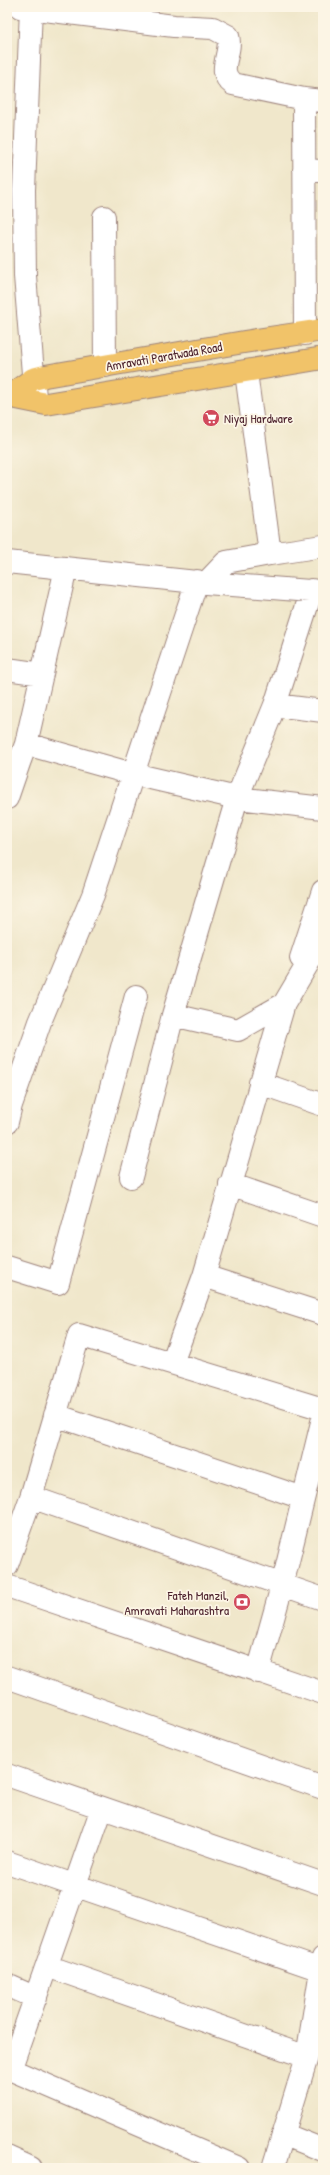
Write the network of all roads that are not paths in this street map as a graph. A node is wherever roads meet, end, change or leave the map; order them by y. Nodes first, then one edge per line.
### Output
1 (27, 8) edge
2 (314, 100) edge
3 (313, 171) edge
4 (16, 190) edge
5 (104, 217) dead end
6 (16, 276) edge
7 (314, 332) edge
8 (323, 358) edge
9 (105, 366) junction
10 (246, 372) junction
11 (33, 379) junction
12 (9, 396) edge
13 (35, 403) junction
14 (323, 546) edge
15 (270, 554) junction
16 (7, 562) edge
17 (66, 568) junction
18 (202, 582) junction
19 (317, 591) edge
20 (7, 669) edge
21 (42, 674) junction
22 (275, 705) junction
23 (323, 711) edge
24 (17, 756) edge
25 (133, 774) junction
26 (7, 798) edge
27 (237, 798) junction
28 (323, 808) edge
29 (323, 891) edge
30 (323, 938) edge
31 (295, 984) junction
32 (136, 996) dead end
33 (284, 1004) junction
34 (174, 1015) junction
35 (260, 1083) junction
36 (323, 1105) edge
37 (7, 1122) edge
38 (130, 1176) dead end
39 (230, 1184) junction
40 (323, 1216) edge
41 (7, 1267) edge
42 (204, 1276) junction
43 (323, 1314) edge
44 (172, 1363) junction
45 (323, 1409) edge
46 (55, 1415) junction
47 (323, 1418) edge
48 (31, 1497) junction
49 (303, 1498) junction
50 (7, 1564) edge
51 (7, 1586) edge
52 (282, 1586) junction
53 (323, 1599) edge
54 (258, 1672) junction
55 (7, 1677) edge
56 (323, 1693) edge
57 (7, 1775) edge
58 (323, 1788) edge
59 (102, 1808) junction
60 (7, 1862) edge
61 (323, 1884) edge
62 (76, 1886) junction
63 (322, 1964) edge
64 (47, 1966) junction
65 (7, 1985) edge
66 (36, 1998) junction
67 (307, 2057) junction
68 (9, 2069) edge
69 (283, 2134) junction
70 (323, 2150) edge
71 (8, 2160) edge
72 (31, 2168) edge
73 (239, 2168) edge
74 (273, 2168) edge

1 - 2 street
1 - 4 street
2 - 3 street
3 - 7 street
4 - 6 street
5 - 9 street
6 - 11 street
7 - 9 main road, Amravati Paratwada Road
8 - 10 main road, Amravati Paratwada Road
9 - 11 main road, Amravati Paratwada Road
10 - 13 main road, Amravati Paratwada Road
10 - 15 street
11 - 12 main road, Amravati Paratwada Road
11 - 13 street
12 - 13 main road, Amravati Paratwada Road
14 - 15 street
15 - 18 street
16 - 17 street
17 - 18 street
17 - 21 street
18 - 19 street
18 - 25 street
19 - 22 street
20 - 21 street
21 - 24 street
22 - 23 street
22 - 27 street
24 - 25 street
24 - 26 street
25 - 27 street
25 - 37 street
27 - 28 street
27 - 34 street
29 - 31 street
30 - 31 street
31 - 33 street
32 - 41 street
33 - 34 street
33 - 35 street
34 - 38 street
35 - 36 street
35 - 39 street
39 - 40 street
39 - 42 street
42 - 43 street
42 - 44 street
44 - 45 street
44 - 46 street
46 - 48 street
46 - 49 street
47 - 49 street
48 - 50 street
48 - 52 street
49 - 52 street
51 - 54 street
52 - 53 street
52 - 54 street
54 - 56 street
55 - 58 street
57 - 59 street
59 - 61 street
59 - 62 street
60 - 62 street
62 - 63 street
62 - 64 street
63 - 67 street
64 - 66 street
64 - 67 street
65 - 66 street
66 - 68 street
67 - 69 street
68 - 73 street
69 - 70 street
69 - 74 street
71 - 72 street

